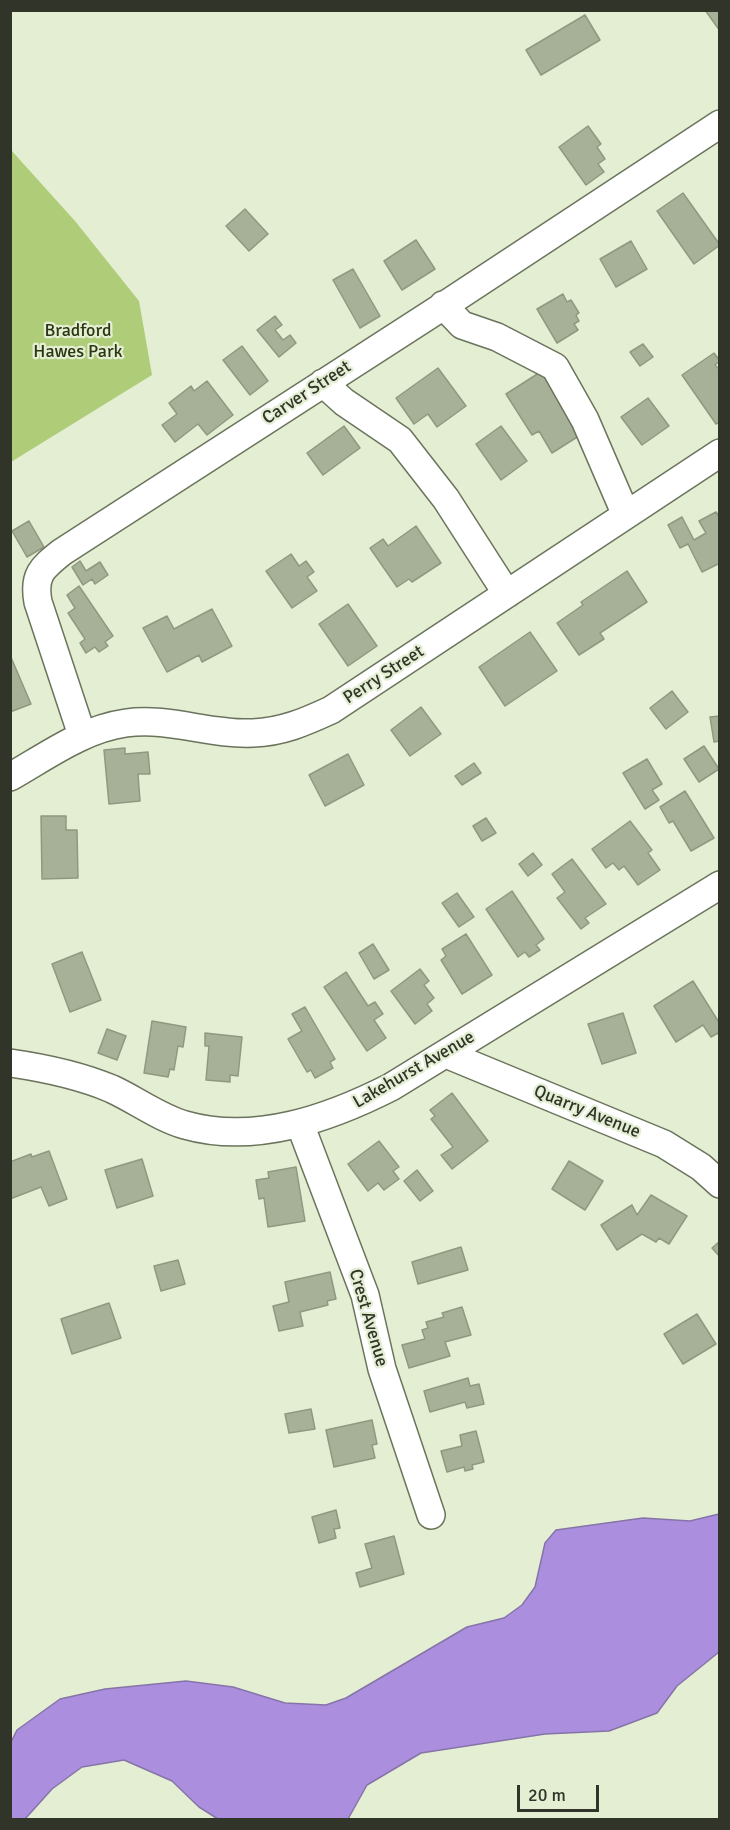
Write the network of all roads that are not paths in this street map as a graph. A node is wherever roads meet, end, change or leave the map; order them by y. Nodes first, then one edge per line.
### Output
1 (720, 124) edge
2 (443, 305) junction
3 (322, 383) junction
4 (720, 453) edge
5 (626, 515) junction
6 (507, 594) junction
7 (82, 735) junction
8 (10, 777) edge
9 (720, 885) edge
10 (448, 1053) junction
11 (10, 1063) edge
12 (300, 1124) junction
13 (720, 1184) edge
14 (431, 1515) dead end

1 - 2 street, Carver Street
2 - 3 street, Carver Street
2 - 5 street
3 - 6 street
3 - 7 street, Carver Street
4 - 5 street, Perry Street
5 - 6 street, Perry Street
6 - 7 street, Perry Street
7 - 8 street, Perry Street
9 - 10 street, Lakehurst Avenue
10 - 12 street, Lakehurst Avenue
10 - 13 street, Quarry Avenue
11 - 12 street, Lakehurst Avenue
12 - 14 street, Crest Avenue

